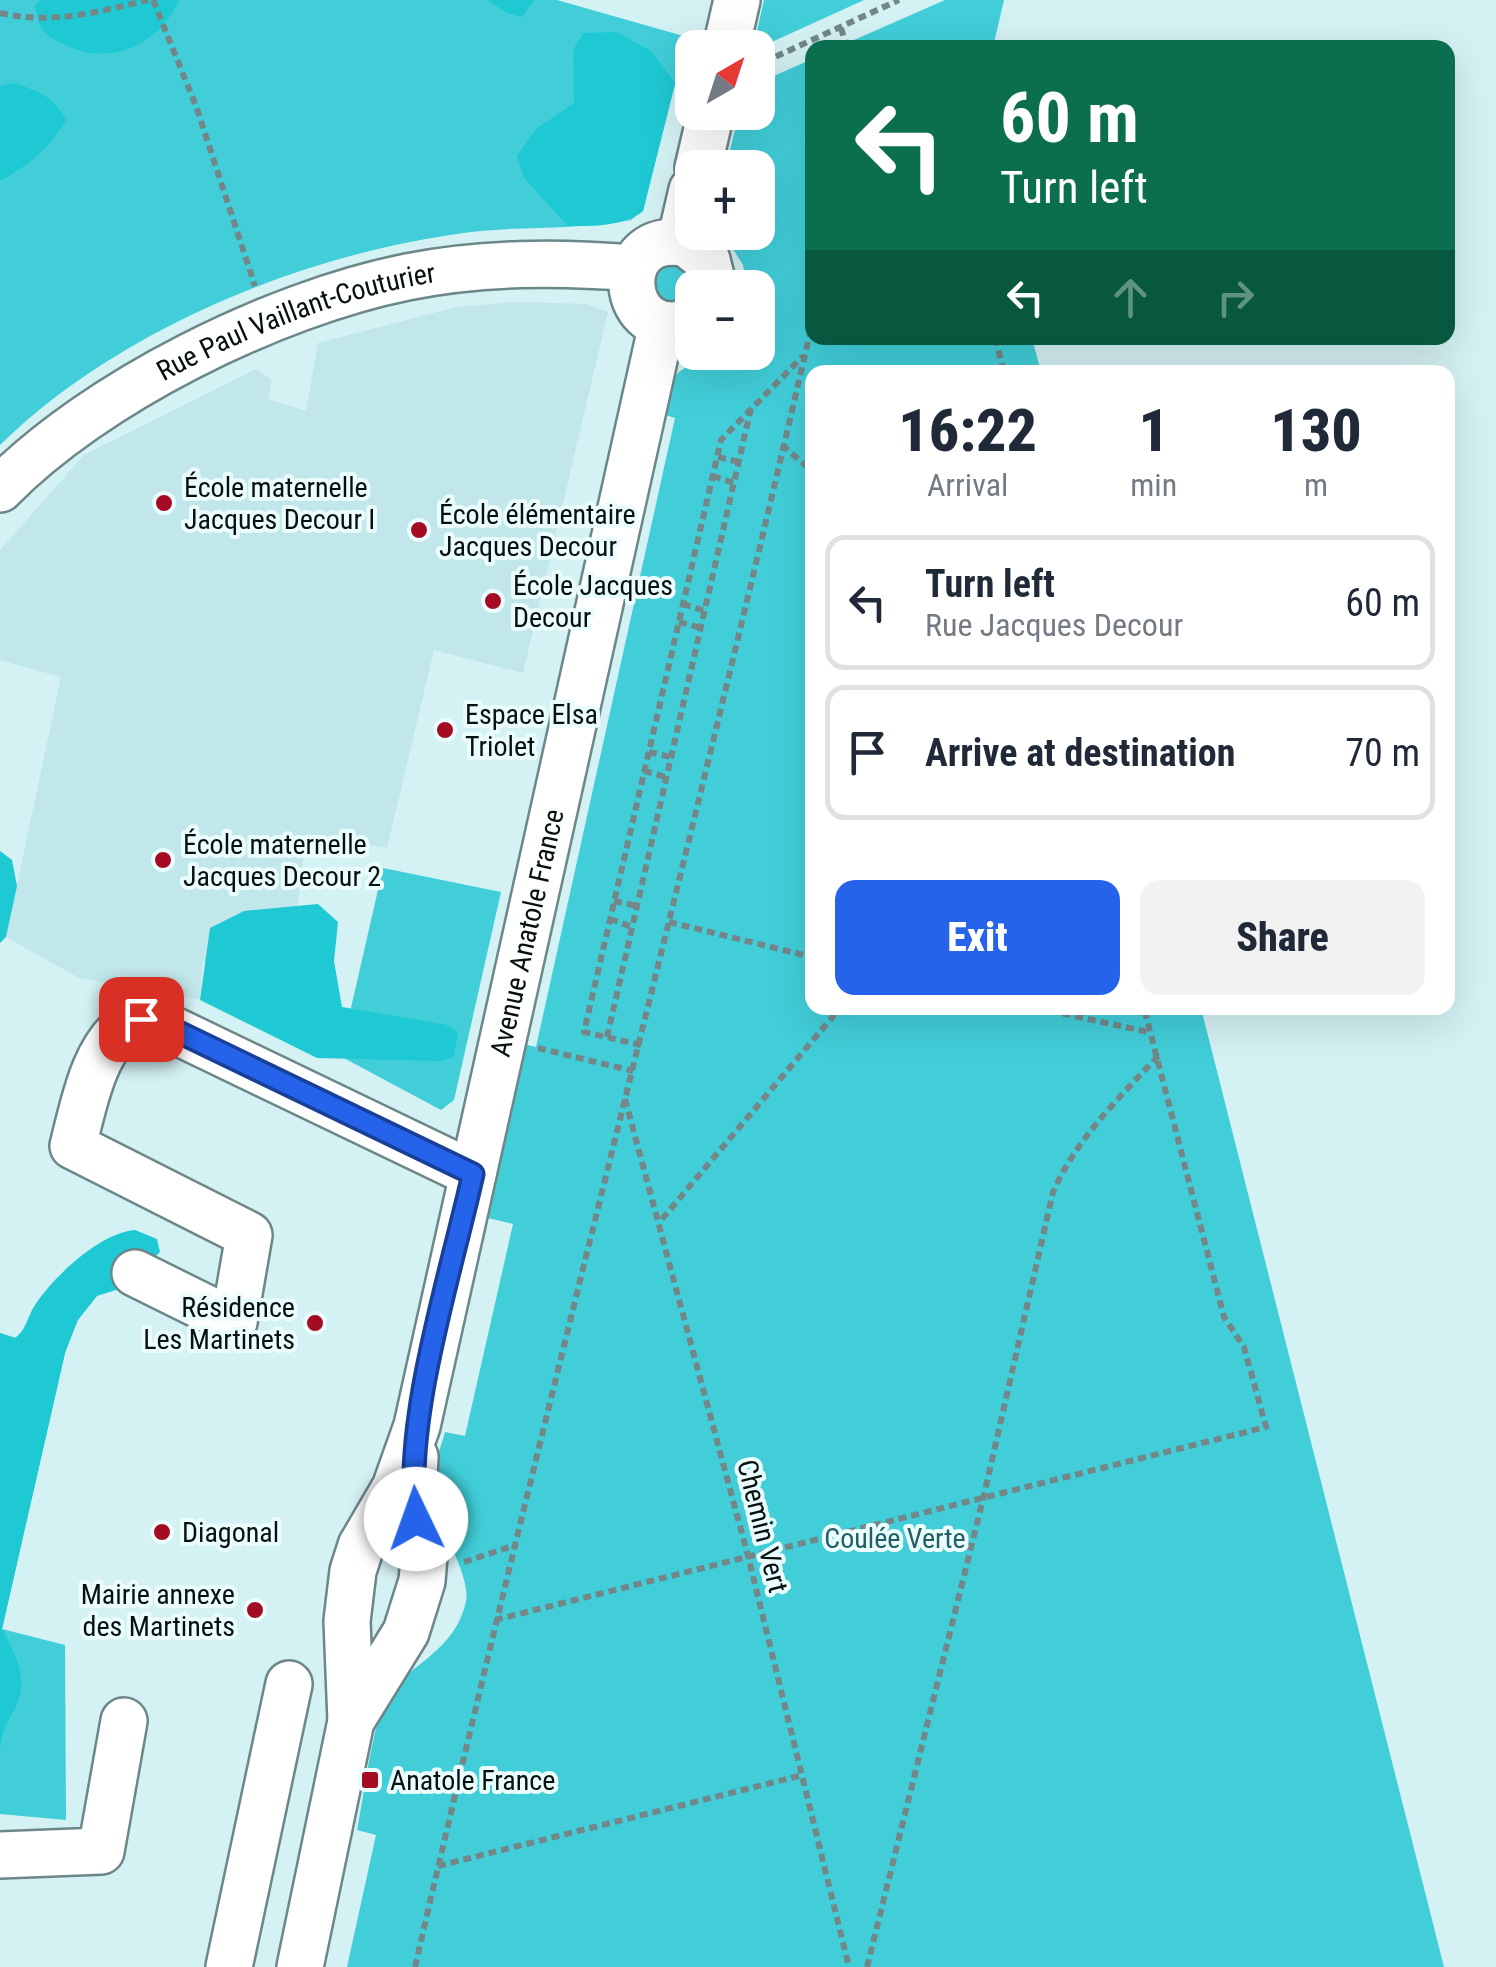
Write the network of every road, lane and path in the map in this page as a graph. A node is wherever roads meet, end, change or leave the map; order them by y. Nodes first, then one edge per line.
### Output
1 (151, 0) edge
2 (737, 0) edge
3 (899, 0) edge
4 (0, 13) edge
5 (841, 28) junction
6 (730, 30) edge
7 (813, 40) edge
8 (845, 40) edge
9 (805, 43) edge
10 (775, 56) edge
11 (675, 243) edge
12 (695, 250) edge
13 (634, 268) junction
14 (709, 270) edge
15 (259, 300) dead end
16 (675, 322) edge
17 (675, 330) edge
18 (808, 345) edge
19 (806, 354) junction
20 (752, 406) junction
21 (782, 445) junction
22 (718, 456) junction
23 (739, 462) junction
24 (805, 465) edge
25 (713, 476) junction
26 (734, 483) junction
27 (0, 489) edge
28 (683, 604) junction
29 (704, 610) junction
30 (679, 622) junction
31 (701, 628) junction
32 (649, 752) junction
33 (671, 756) junction
34 (644, 771) junction
35 (666, 777) junction
36 (614, 901) junction
37 (637, 906) junction
38 (610, 920) junction
39 (669, 922) junction
40 (632, 926) junction
41 (805, 955) edge
42 (834, 1015) edge
43 (1069, 1015) edge
44 (1145, 1015) edge
45 (1148, 1032) junction
46 (607, 1037) junction
47 (503, 1040) junction
48 (641, 1046) junction
49 (1159, 1055) junction
50 (633, 1071) junction
51 (624, 1098) junction
52 (473, 1174) junction
53 (661, 1220) junction
54 (135, 1273) dead end
55 (417, 1426) junction
56 (984, 1495) junction
57 (368, 1536) junction
58 (422, 1544) junction
59 (748, 1556) junction
60 (495, 1620) junction
61 (347, 1621) junction
62 (402, 1640) junction
63 (289, 1684) dead end
64 (124, 1721) dead end
65 (351, 1721) junction
66 (799, 1776) junction
67 (0, 1855) edge
68 (438, 1866) junction
69 (230, 1967) edge
70 (300, 1967) edge
71 (415, 1967) edge
72 (849, 1967) edge
73 (868, 1967) edge

1 - 4 path
1 - 15 path
2 - 6 street
3 - 5 path
5 - 7 path
5 - 8 path
9 - 10 path
11 - 13 street
12 - 14 street
13 - 16 street
13 - 27 street, Rue Paul Vaillant-Couturier
17 - 47 street, Avenue Anatole France
18 - 19 path
19 - 20 path
19 - 21 path
20 - 22 path
20 - 23 path
21 - 24 path
21 - 39 path
22 - 23 path
22 - 25 path
23 - 26 path
25 - 26 path
25 - 28 path
26 - 29 path
28 - 29 path
28 - 30 path
29 - 31 path
30 - 31 path
30 - 32 path
31 - 33 path
32 - 33 path
32 - 34 path
33 - 35 path
34 - 35 path
34 - 36 path
35 - 37 path
36 - 37 path
36 - 38 path
37 - 40 path
38 - 40 path
38 - 46 path
39 - 41 path
39 - 48 path
40 - 46 path
42 - 53 path
43 - 45 path
44 - 45 path
45 - 49 path
46 - 48 path
47 - 50 path
47 - 52 street, Avenue Anatole France
48 - 50 path
49 - 56 path
49 - 56 path
50 - 51 path
51 - 53 path, Chemin Vert
51 - 60 path
52 - 54 street
52 - 55 street, Avenue Anatole France
53 - 59 path, Chemin Vert
55 - 57 street, Avenue Anatole France
55 - 58 street, Avenue Anatole France
56 - 59 path
56 - 73 path
57 - 58 street
57 - 61 street, Avenue Anatole France
58 - 62 street, Avenue Anatole France
59 - 60 path
59 - 66 path, Chemin Vert
60 - 68 path
61 - 62 street
61 - 65 street, Avenue Anatole France
62 - 65 street, Avenue Anatole France
63 - 69 street
64 - 67 street
65 - 70 street, Avenue Anatole France
66 - 68 path
66 - 72 path, Chemin Vert
68 - 71 path

